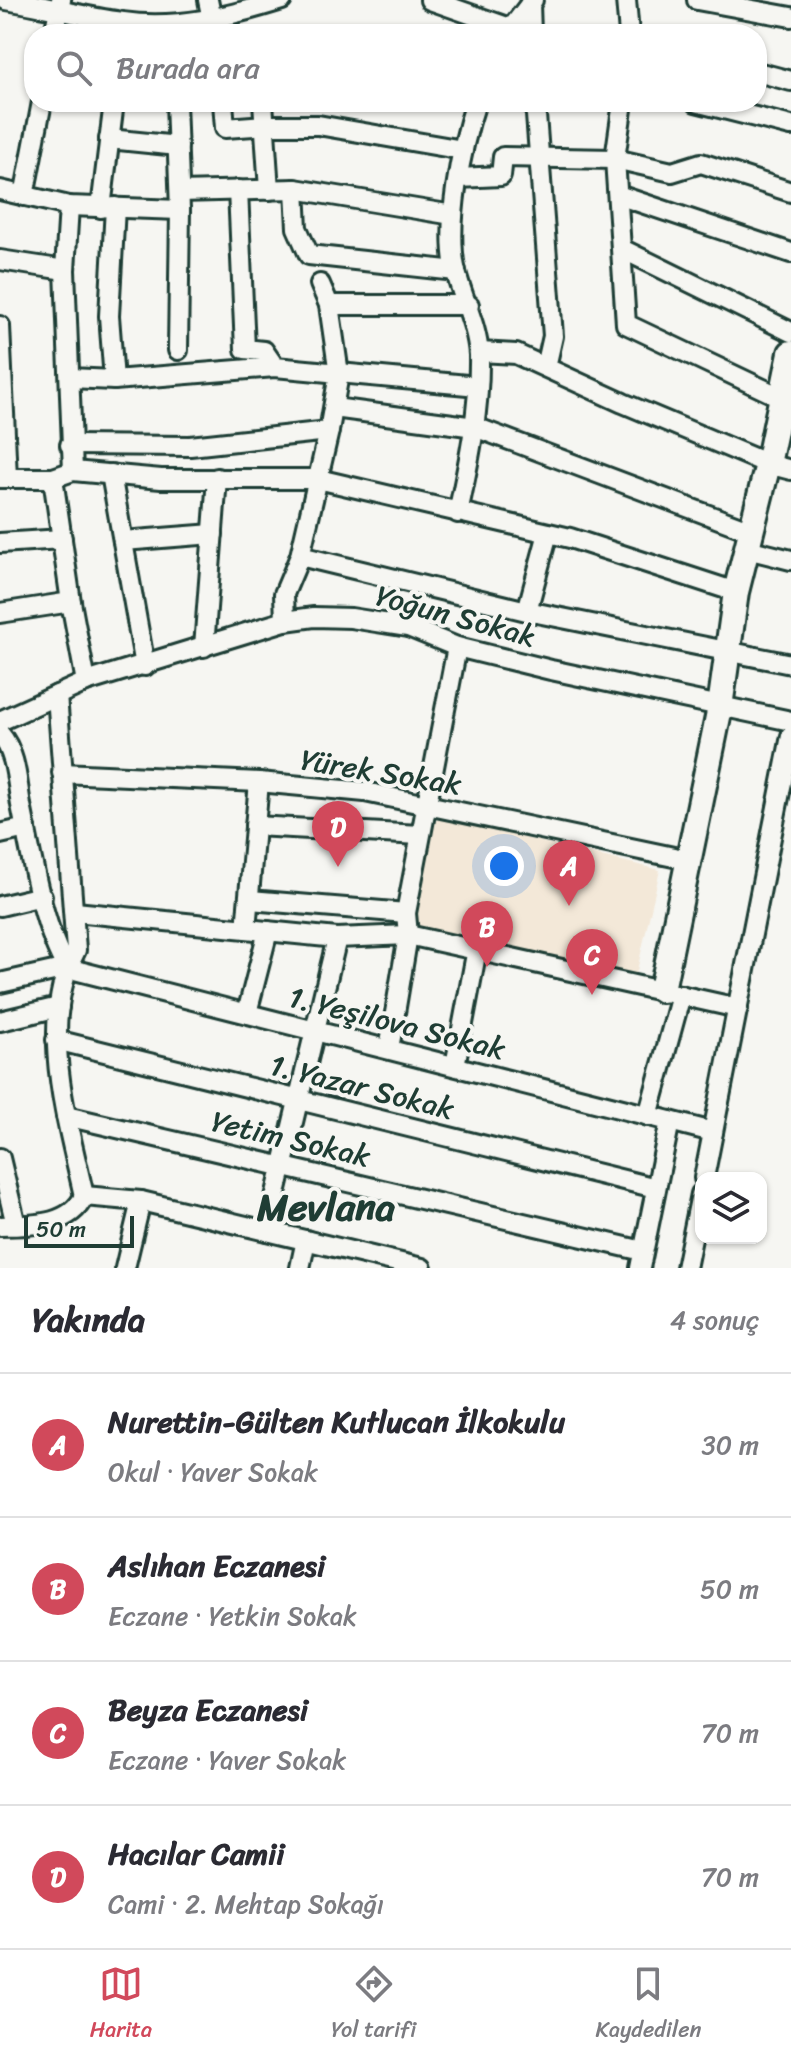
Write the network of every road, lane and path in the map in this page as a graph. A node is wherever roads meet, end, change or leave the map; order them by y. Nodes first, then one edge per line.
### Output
1 (6, 0) edge
2 (208, 0) edge
3 (430, 0) edge
4 (626, 0) edge
5 (702, 0) edge
6 (275, 1) edge
7 (531, 1) edge
8 (60, 4) edge
9 (462, 5) edge
10 (791, 17) edge
11 (56, 24) edge
12 (113, 24) edge
13 (214, 24) edge
14 (219, 24) edge
15 (496, 24) edge
16 (513, 24) edge
17 (531, 24) edge
18 (628, 24) edge
19 (767, 75) edge
20 (791, 81) edge
21 (40, 112) edge
22 (113, 112) edge
23 (176, 112) edge
24 (224, 112) edge
25 (265, 112) edge
26 (473, 112) edge
27 (536, 112) edge
28 (622, 112) edge
29 (736, 112) edge
30 (267, 125) junction
31 (791, 126) edge
32 (109, 139) junction
33 (178, 146) junction
34 (463, 150) junction
35 (539, 156) junction
36 (615, 159) junction
37 (458, 178) junction
38 (295, 189) junction
39 (0, 190) edge
40 (238, 190) junction
41 (269, 190) junction
42 (791, 192) edge
43 (618, 195) junction
44 (24, 196) junction
45 (180, 201) junction
46 (69, 206) junction
47 (108, 208) junction
48 (453, 215) junction
49 (622, 249) junction
50 (791, 253) edge
51 (0, 260) edge
52 (65, 270) junction
53 (456, 271) junction
54 (320, 284) dead end
55 (329, 305) junction
56 (469, 305) junction
57 (0, 326) edge
58 (791, 332) edge
59 (178, 350) dead end
60 (479, 352) junction
61 (791, 353) edge
62 (275, 367) junction
63 (546, 367) junction
64 (339, 374) junction
65 (70, 378) junction
66 (114, 380) junction
67 (478, 386) junction
68 (784, 404) edge
69 (334, 408) junction
70 (475, 427) junction
71 (329, 431) junction
72 (70, 445) junction
73 (780, 467) edge
74 (73, 471) junction
75 (111, 474) junction
76 (4, 478) edge
77 (53, 478) junction
78 (217, 478) junction
79 (318, 479) junction
80 (458, 513) junction
81 (548, 533) junction
82 (213, 534) junction
83 (62, 539) junction
84 (749, 540) junction
85 (123, 541) junction
86 (0, 543) edge
87 (300, 556) junction
88 (791, 560) edge
89 (736, 592) junction
90 (71, 602) junction
91 (527, 611) junction
92 (0, 613) edge
93 (285, 621) junction
94 (204, 647) junction
95 (457, 647) junction
96 (728, 652) junction
97 (791, 664) edge
98 (145, 666) junction
99 (86, 682) junction
100 (57, 695) junction
101 (720, 707) junction
102 (0, 721) edge
103 (791, 721) edge
104 (0, 734) edge
105 (791, 736) edge
106 (6, 759) edge
107 (62, 773) junction
108 (259, 782) junction
109 (426, 804) junction
110 (255, 826) junction
111 (26, 828) junction
112 (0, 834) edge
113 (420, 835) junction
114 (688, 860) junction
115 (42, 896) junction
116 (250, 900) junction
117 (0, 906) edge
118 (75, 912) junction
119 (406, 913) junction
120 (246, 929) junction
121 (268, 931) junction
122 (408, 935) junction
123 (337, 938) junction
124 (477, 949) junction
125 (67, 968) junction
126 (0, 983) edge
127 (671, 992) junction
128 (59, 1007) junction
129 (738, 1008) junction
130 (247, 1013) junction
131 (0, 1021) edge
132 (315, 1031) junction
133 (56, 1040) junction
134 (389, 1049) junction
135 (455, 1066) junction
136 (298, 1101) junction
137 (66, 1116) junction
138 (648, 1116) junction
139 (670, 1121) junction
140 (713, 1132) junction
141 (0, 1158) edge
142 (283, 1166) junction
143 (705, 1172) edge
144 (656, 1188) junction
145 (84, 1196) junction
146 (141, 1201) junction
147 (695, 1224) edge
148 (8, 1226) edge
149 (267, 1231) junction
150 (306, 1240) junction
151 (642, 1260) edge
152 (125, 1268) edge
153 (300, 1268) edge
154 (422, 1268) edge
155 (686, 1268) edge

1 - 8 street
2 - 13 street
3 - 9 street
4 - 18 street
5 - 10 street
6 - 14 street
7 - 16 street
7 - 17 street
8 - 11 street
8 - 12 street
9 - 15 street
19 - 20 street
21 - 44 street
22 - 32 street
23 - 33 street
24 - 30 street
25 - 30 street
26 - 34 street
27 - 35 street
28 - 36 street
29 - 31 street
30 - 34 street
30 - 41 street
32 - 33 street
32 - 47 street
33 - 45 street
34 - 37 street
35 - 36 street
35 - 37 street
35 - 63 street
36 - 42 street
36 - 43 street
37 - 48 street
38 - 41 street
38 - 48 street
38 - 53 street
39 - 44 street
40 - 41 street
40 - 45 street
40 - 62 street
43 - 49 street
43 - 50 street
44 - 46 street
45 - 47 street
45 - 59 street
46 - 47 street
46 - 52 street
47 - 66 street
48 - 53 street
49 - 58 street
49 - 68 street
51 - 52 street
52 - 65 street
53 - 56 street
54 - 55 street
55 - 56 street
55 - 64 street
56 - 60 street
57 - 76 street
60 - 63 street
60 - 67 street
61 - 68 main road
62 - 64 street
62 - 66 street
63 - 73 street
64 - 67 street
64 - 69 street
65 - 66 street
65 - 72 street
67 - 70 street
68 - 73 main road
69 - 70 street
69 - 71 street
70 - 80 street
70 - 84 street
71 - 72 street
71 - 79 street
72 - 74 street
73 - 84 main road
74 - 75 street
74 - 77 street
75 - 78 street
75 - 85 street
76 - 77 street
77 - 83 street
78 - 79 street
78 - 82 street
79 - 80 street
79 - 87 street
80 - 81 street
81 - 89 street
81 - 91 street
82 - 85 street
82 - 94 street
83 - 86 street
83 - 90 street
84 - 88 street
84 - 89 main road
85 - 98 street
87 - 91 street
87 - 93 street
89 - 96 main road
90 - 92 street
90 - 99 street
91 - 96 street
93 - 94 street, Yoğun Sokak
93 - 95 street, Yoğun Sokak
94 - 98 street, Yoğun Sokak
95 - 101 street, Yoğun Sokak
95 - 109 street
96 - 97 street
96 - 101 main road
98 - 99 street, Yoğun Sokak
99 - 100 street, Yoğun Sokak
100 - 102 street, Yoğun Sokak
100 - 107 street
101 - 103 street, Yoğun Sokak
101 - 114 main road
104 - 106 street
105 - 129 street
106 - 111 street
107 - 108 street, Yürek Sokak
107 - 118 street
108 - 109 street, Yürek Sokak
108 - 110 street
109 - 113 street
109 - 114 street, Yürek Sokak
110 - 113 street
110 - 116 street
111 - 112 street
111 - 115 street
113 - 119 street
114 - 127 main road
115 - 117 street
115 - 125 street
116 - 119 street
116 - 120 street
118 - 120 street
118 - 125 street
119 - 122 street
120 - 121 street
121 - 123 street
121 - 130 street
122 - 123 street
122 - 124 street
122 - 134 street
123 - 132 street
124 - 127 street
124 - 135 street
125 - 126 street
125 - 128 street
125 - 130 street, 1. Yeşilova Sokak
127 - 129 street
127 - 138 street
128 - 131 street
128 - 133 street
129 - 140 street
130 - 132 street, 1. Yeşilova Sokak
132 - 134 street, 1. Yeşilova Sokak
132 - 136 street
133 - 136 street, 1. Yazar Sokak
133 - 137 street
134 - 135 street, 1. Yeşilova Sokak
135 - 138 street, 1. Yeşilova Sokak
136 - 142 street
136 - 144 street, 1. Yazar Sokak
137 - 142 street, Yetim Sokak
137 - 145 street
138 - 139 street, 1. Yeşilova Sokak
139 - 140 street, 1. Yeşilova Sokak
139 - 144 street
140 - 143 street
141 - 148 street
142 - 149 street
142 - 151 street, Yetim Sokak
144 - 151 street
145 - 146 street
145 - 148 street
146 - 149 street
146 - 152 street
147 - 155 street
149 - 150 street
150 - 153 street
150 - 154 street

